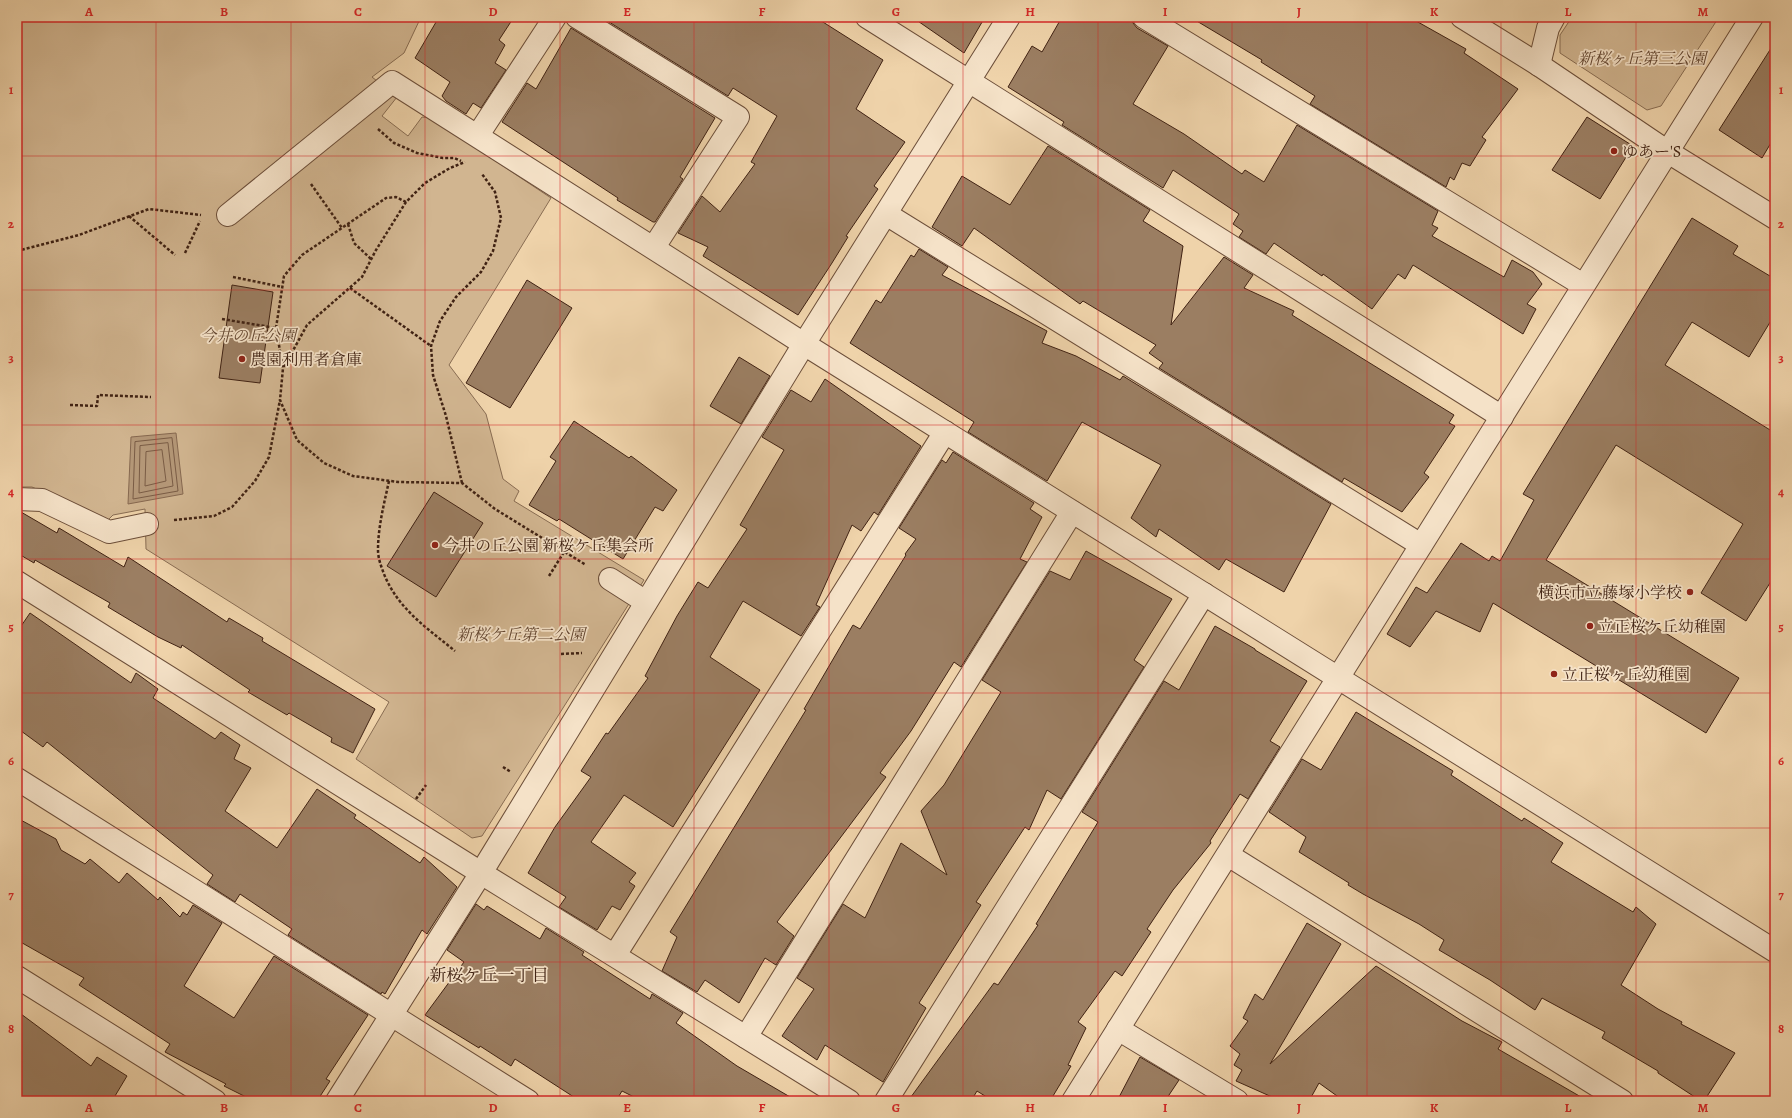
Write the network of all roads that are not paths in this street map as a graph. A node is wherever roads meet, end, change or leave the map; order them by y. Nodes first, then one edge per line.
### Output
1 (555, 17) edge
2 (577, 17) edge
3 (867, 17) edge
4 (1009, 17) edge
5 (1144, 17) edge
6 (1462, 17) edge
7 (1554, 17) edge
8 (1752, 17) edge
9 (1539, 65) junction
10 (968, 81) junction
11 (478, 135) junction
12 (1668, 152) junction
13 (886, 214) junction
14 (228, 216) road end
15 (1775, 218) edge
16 (654, 247) junction
17 (1584, 285) junction
18 (804, 344) junction
19 (1502, 417) junction
20 (945, 432) junction
21 (17, 499) edge
22 (1072, 512) junction
23 (147, 524) road end
24 (1421, 545) junction
25 (610, 579) road end
26 (17, 582) edge
27 (1204, 594) junction
28 (646, 602) junction
29 (1338, 678) junction
30 (17, 780) edge
31 (1228, 855) junction
32 (480, 873) junction
33 (1775, 951) edge
34 (615, 955) junction
35 (17, 977) edge
36 (390, 1015) junction
37 (1118, 1028) junction
38 (746, 1037) junction
39 (215, 1101) edge
40 (337, 1101) edge
41 (528, 1101) edge
42 (849, 1101) edge
43 (886, 1101) edge
44 (1073, 1101) edge
45 (1237, 1101) edge
46 (1622, 1101) edge

1 - 11 street
2 - 16 street
3 - 10 street
4 - 10 street
5 - 17 street
6 - 9 street
7 - 9 street
8 - 12 street
9 - 12 street
10 - 13 street
10 - 19 street
11 - 14 street
11 - 16 street
12 - 15 street
12 - 17 street
13 - 18 street
13 - 24 street
16 - 18 street
17 - 19 street
18 - 20 street
18 - 28 street
19 - 24 street
20 - 22 street
20 - 34 street
21 - 23 street
22 - 27 street
22 - 38 street
24 - 29 street
25 - 28 street
26 - 32 street
27 - 29 street
27 - 43 street
28 - 32 street
29 - 31 street
29 - 33 street
30 - 36 street
31 - 37 street
31 - 46 street
32 - 34 street
32 - 36 street
34 - 38 street
35 - 39 street
36 - 40 street
36 - 41 street
37 - 44 street
37 - 45 street
38 - 42 street

